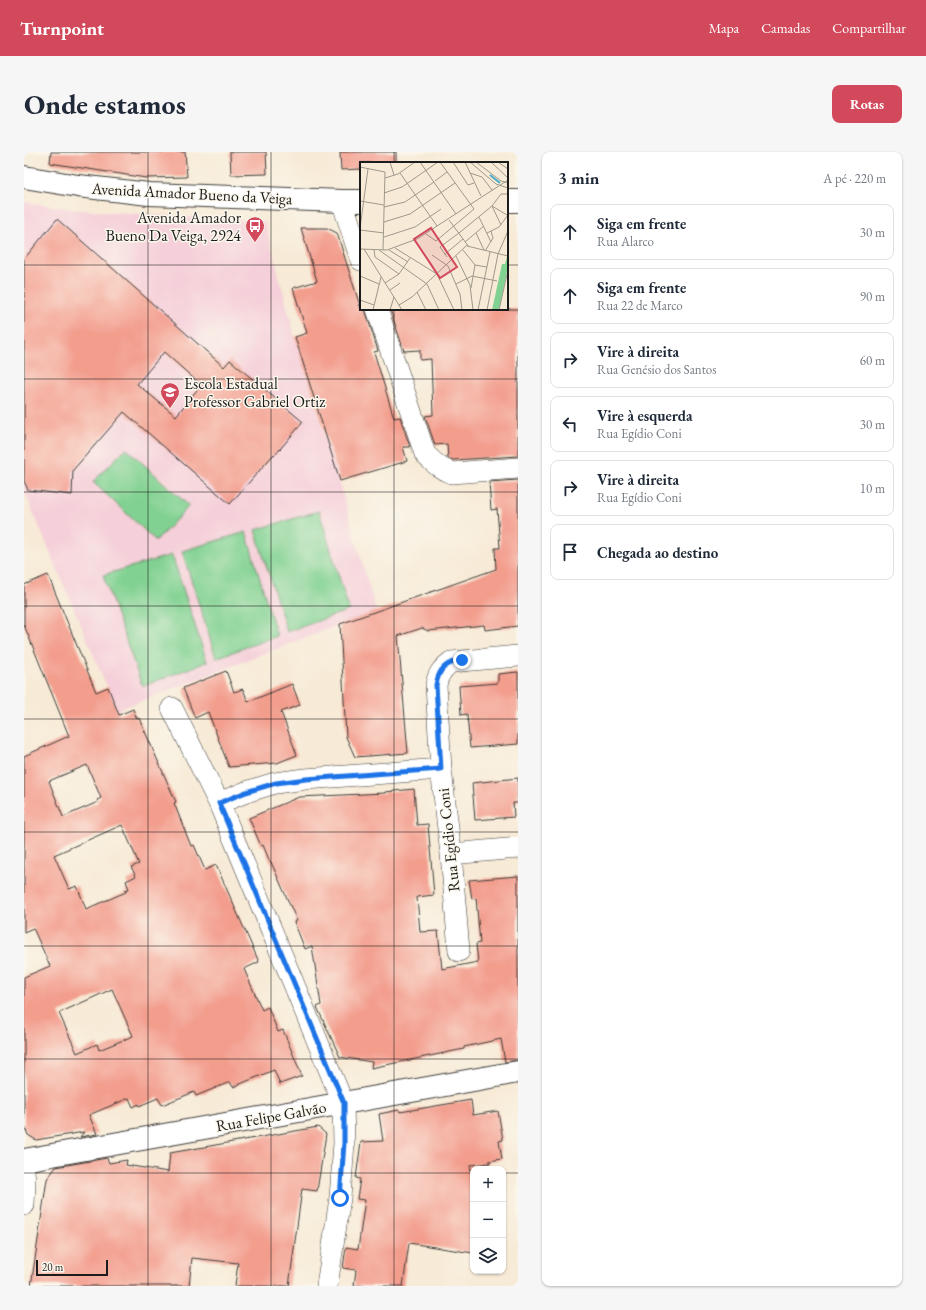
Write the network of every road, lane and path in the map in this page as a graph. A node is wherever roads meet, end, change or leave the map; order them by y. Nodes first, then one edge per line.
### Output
1 (24, 177) edge
2 (351, 201) edge
3 (360, 254) edge
4 (377, 310) edge
5 (518, 468) edge
6 (518, 656) edge
7 (172, 708) dead end
8 (441, 769) junction
9 (219, 803) junction
10 (518, 848) edge
11 (451, 854) junction
12 (459, 951) dead end
13 (518, 1072) edge
14 (344, 1103) junction
15 (24, 1160) edge
16 (24, 1171) edge
17 (24, 1205) edge
18 (327, 1286) edge

1 - 2 street, Avenida Amador Bueno da Veiga
2 - 3 street
4 - 5 street
6 - 8 street, Rua Egídio Coni
7 - 9 street
8 - 9 street
8 - 11 street, Rua Egídio Coni
9 - 14 street
10 - 11 street
11 - 12 street, Rua Egídio Coni
13 - 14 street, Rua Felipe Galvão
14 - 15 street, Rua Felipe Galvão
14 - 18 street
16 - 17 street

